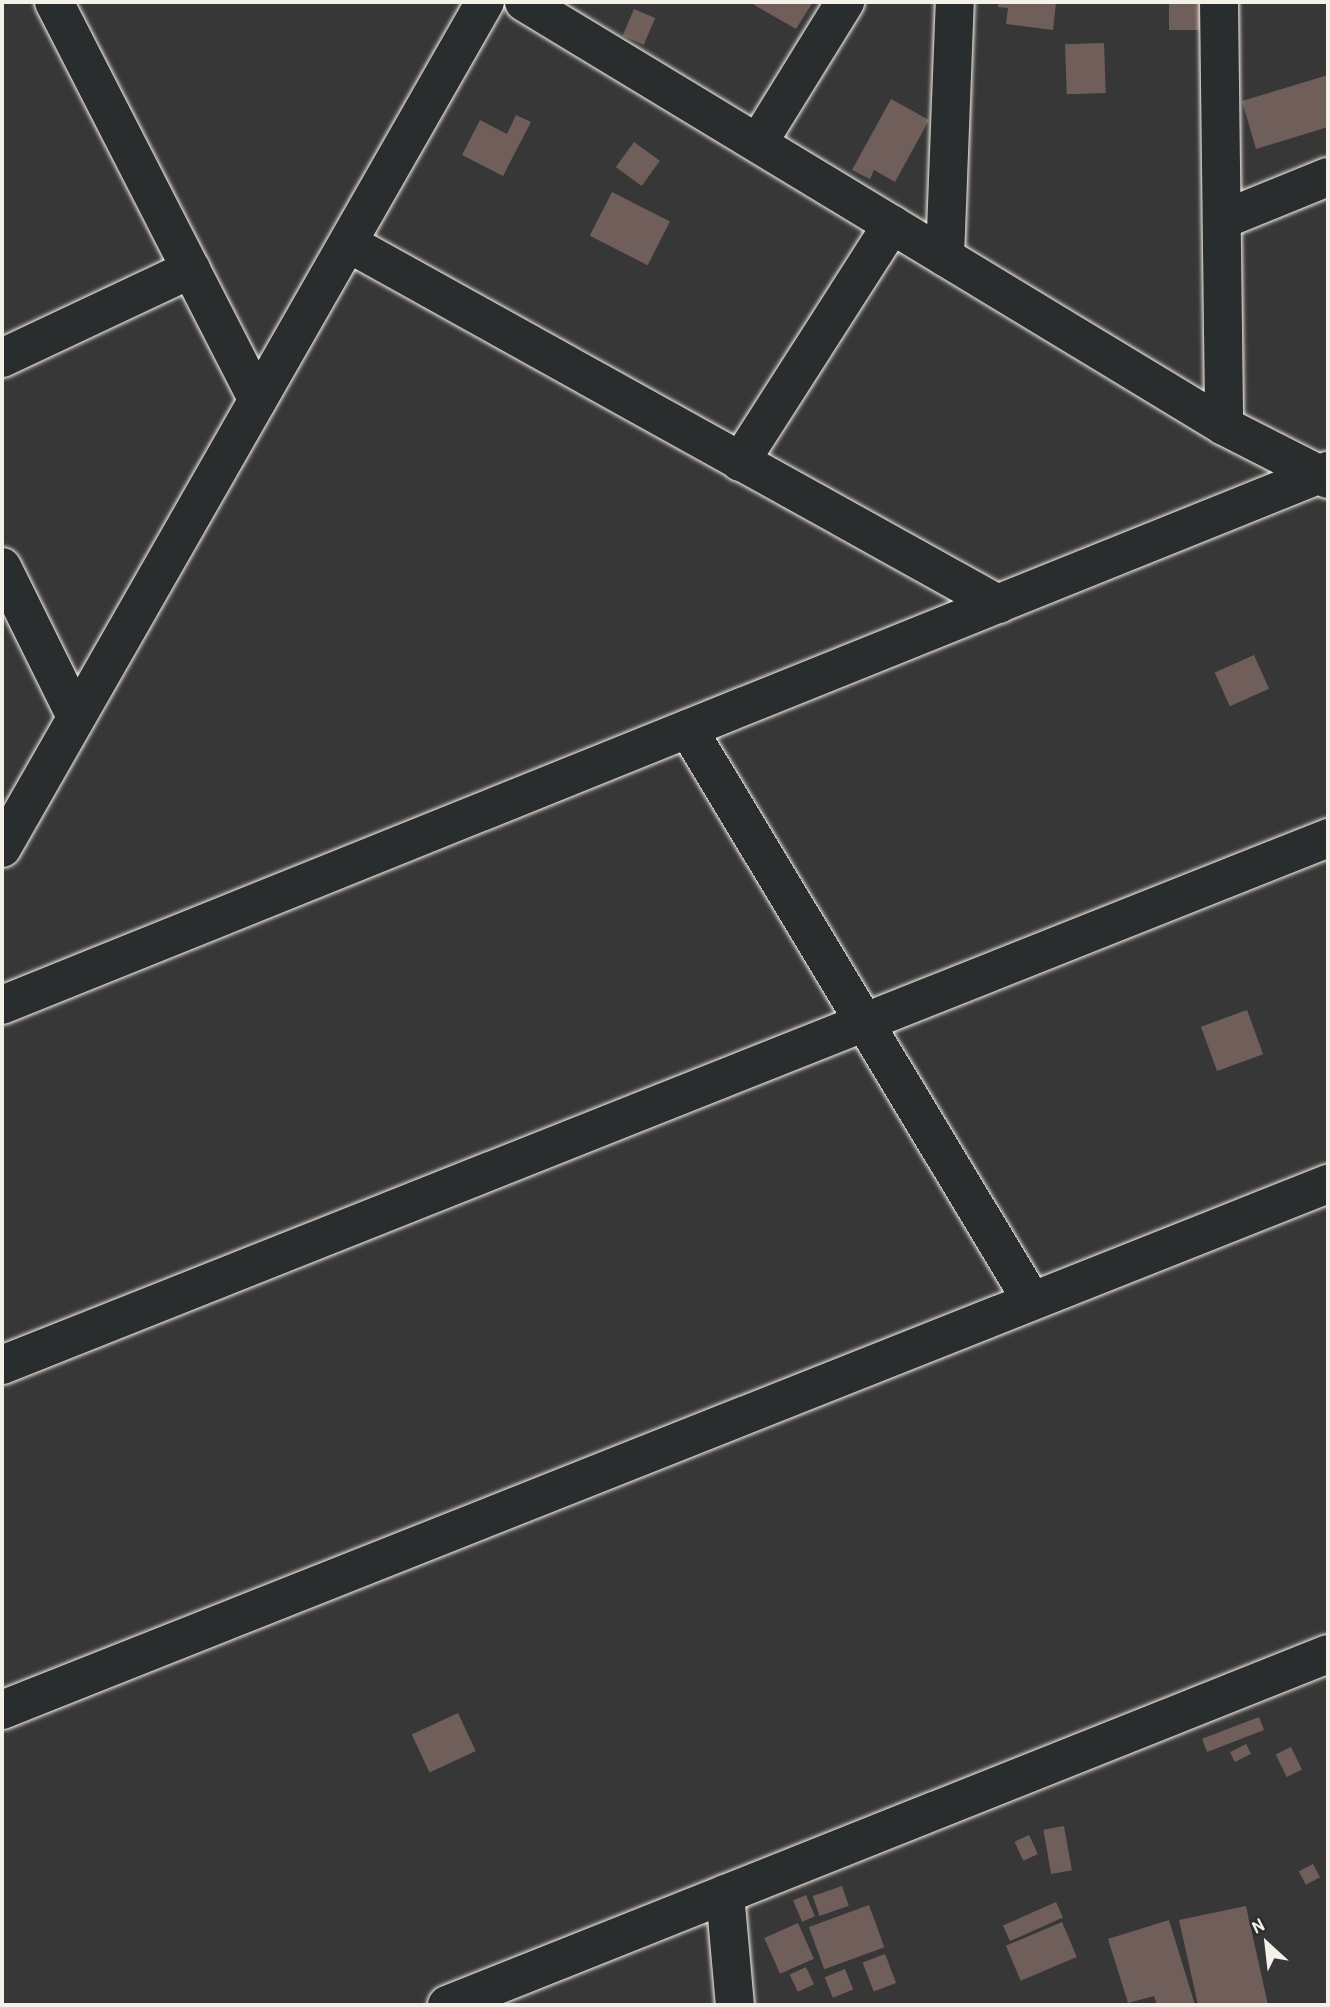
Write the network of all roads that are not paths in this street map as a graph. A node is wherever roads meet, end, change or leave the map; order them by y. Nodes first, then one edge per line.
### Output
1 (54, 2) edge
2 (485, 2) edge
3 (524, 2) edge
4 (845, 2) edge
5 (955, 2) edge
6 (1219, 2) edge
7 (758, 143) junction
8 (1328, 177) edge
9 (1222, 220) junction
10 (892, 224) junction
11 (348, 243) junction
12 (945, 257) junction
13 (191, 269) junction
14 (2, 358) edge
15 (258, 400) junction
16 (1224, 426) junction
17 (740, 462) junction
18 (1326, 475) edge
19 (2, 567) edge
20 (998, 604) junction
21 (76, 717) junction
22 (688, 729) junction
23 (1328, 838) edge
24 (2, 848) edge
25 (2, 1005) edge
26 (864, 1022) junction
27 (1328, 1184) edge
28 (1032, 1301) junction
29 (2, 1365) edge
30 (1328, 1654) edge
31 (2, 1710) edge
32 (725, 1894) junction
33 (447, 2005) edge
34 (734, 2005) edge

1 - 13 street
2 - 11 street
3 - 7 street
4 - 7 street
5 - 12 street
6 - 9 street
7 - 10 street
8 - 9 street
9 - 16 street
10 - 12 street
10 - 17 street
11 - 15 street
11 - 17 street
12 - 16 street
13 - 14 street
13 - 15 street
15 - 21 street
16 - 18 street
17 - 20 street
18 - 20 street
19 - 21 street
20 - 22 street
21 - 24 street
22 - 25 street
22 - 26 street
23 - 26 street
26 - 28 street
26 - 29 street
27 - 28 street
28 - 31 street
30 - 32 street
32 - 33 street
32 - 34 street

